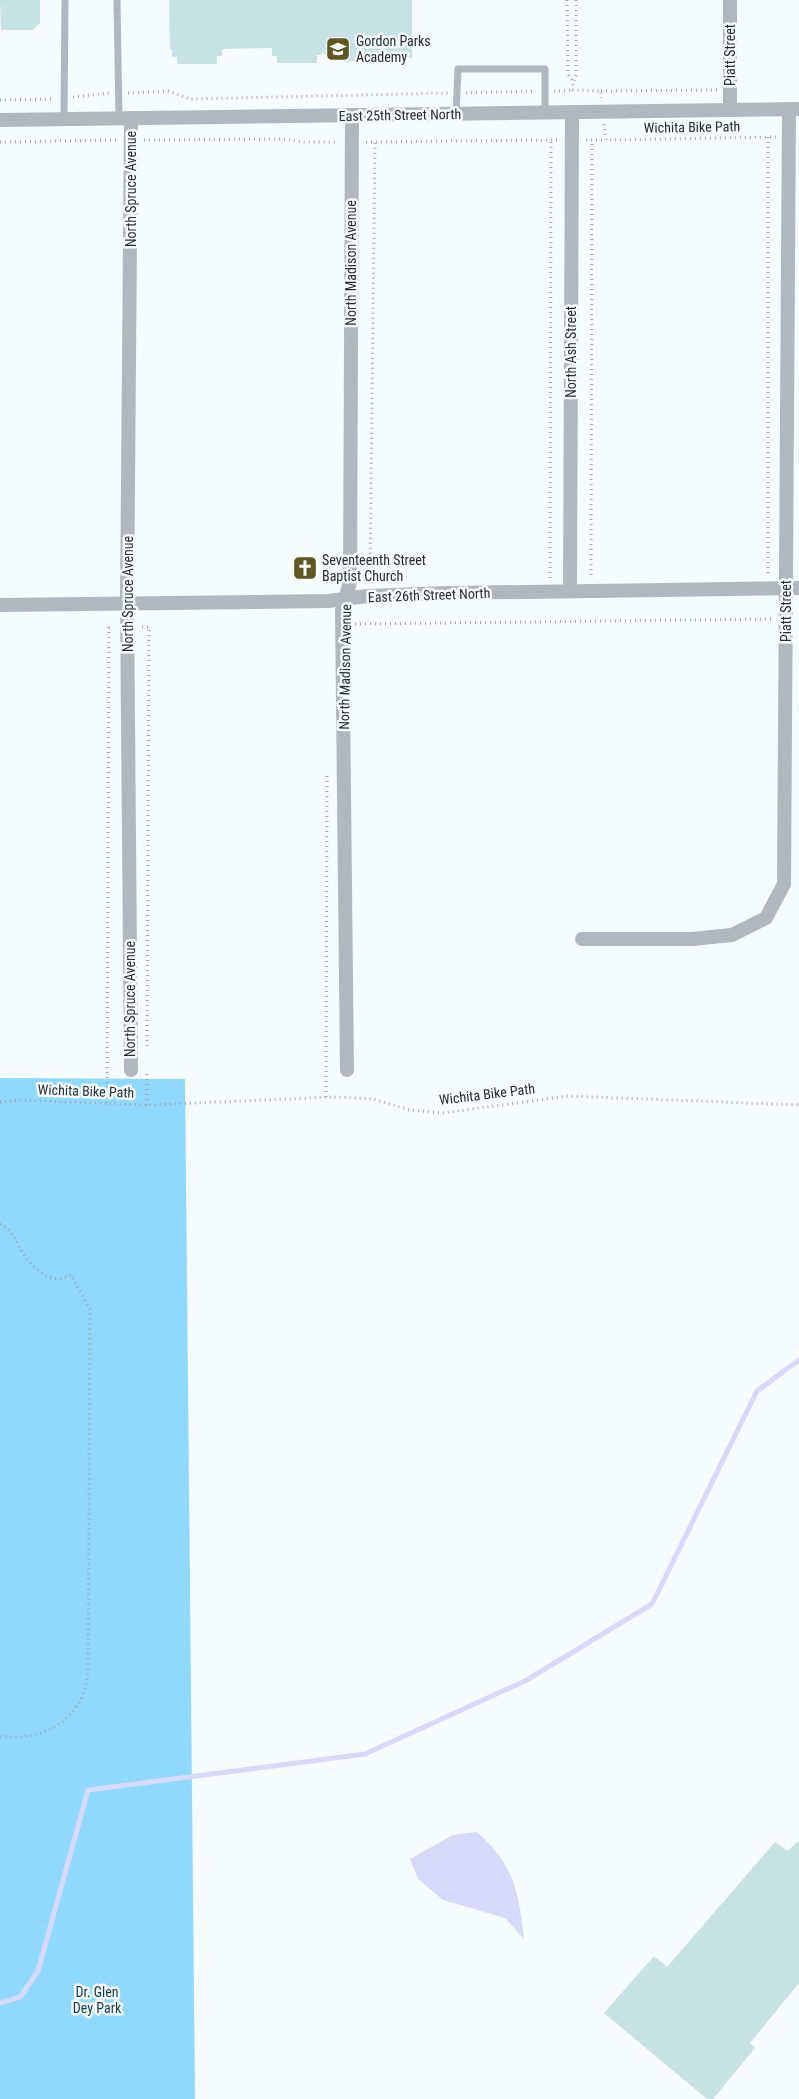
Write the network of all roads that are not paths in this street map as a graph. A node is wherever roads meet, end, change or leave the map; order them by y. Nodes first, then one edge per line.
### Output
1 (65, 0) edge
2 (117, 0) edge
3 (730, 0) edge
4 (730, 110) junction
5 (794, 110) edge
6 (545, 112) junction
7 (572, 112) junction
8 (456, 114) junction
9 (352, 115) junction
10 (125, 118) junction
11 (64, 119) junction
12 (0, 120) edge
13 (791, 585) edge
14 (570, 591) junction
15 (345, 599) junction
16 (127, 604) junction
17 (0, 605) edge
18 (582, 939) dead end
19 (131, 1070) dead end
20 (347, 1070) dead end

1 - 11 lane
2 - 10 lane
3 - 4 street, Piatt Street
4 - 5 street, East 25th Street North
4 - 7 street, East 25th Street North
5 - 13 street, Piatt Street
6 - 7 street, East 25th Street North
6 - 8 street, East 25th Street North
6 - 8 lane
7 - 14 street, North Ash Street
8 - 9 street, East 25th Street North
9 - 10 street, East 25th Street North
9 - 15 street, North Madison Avenue
10 - 11 street, East 25th Street North
10 - 16 street, North Spruce Avenue
11 - 12 street, East 25th Street North
13 - 14 street, East 26th Street North
13 - 18 street, Piatt Street
14 - 15 street, East 26th Street North
15 - 16 street, East 26th Street North
15 - 20 street, North Madison Avenue
16 - 17 street, East 26th Street North
16 - 19 street, North Spruce Avenue

